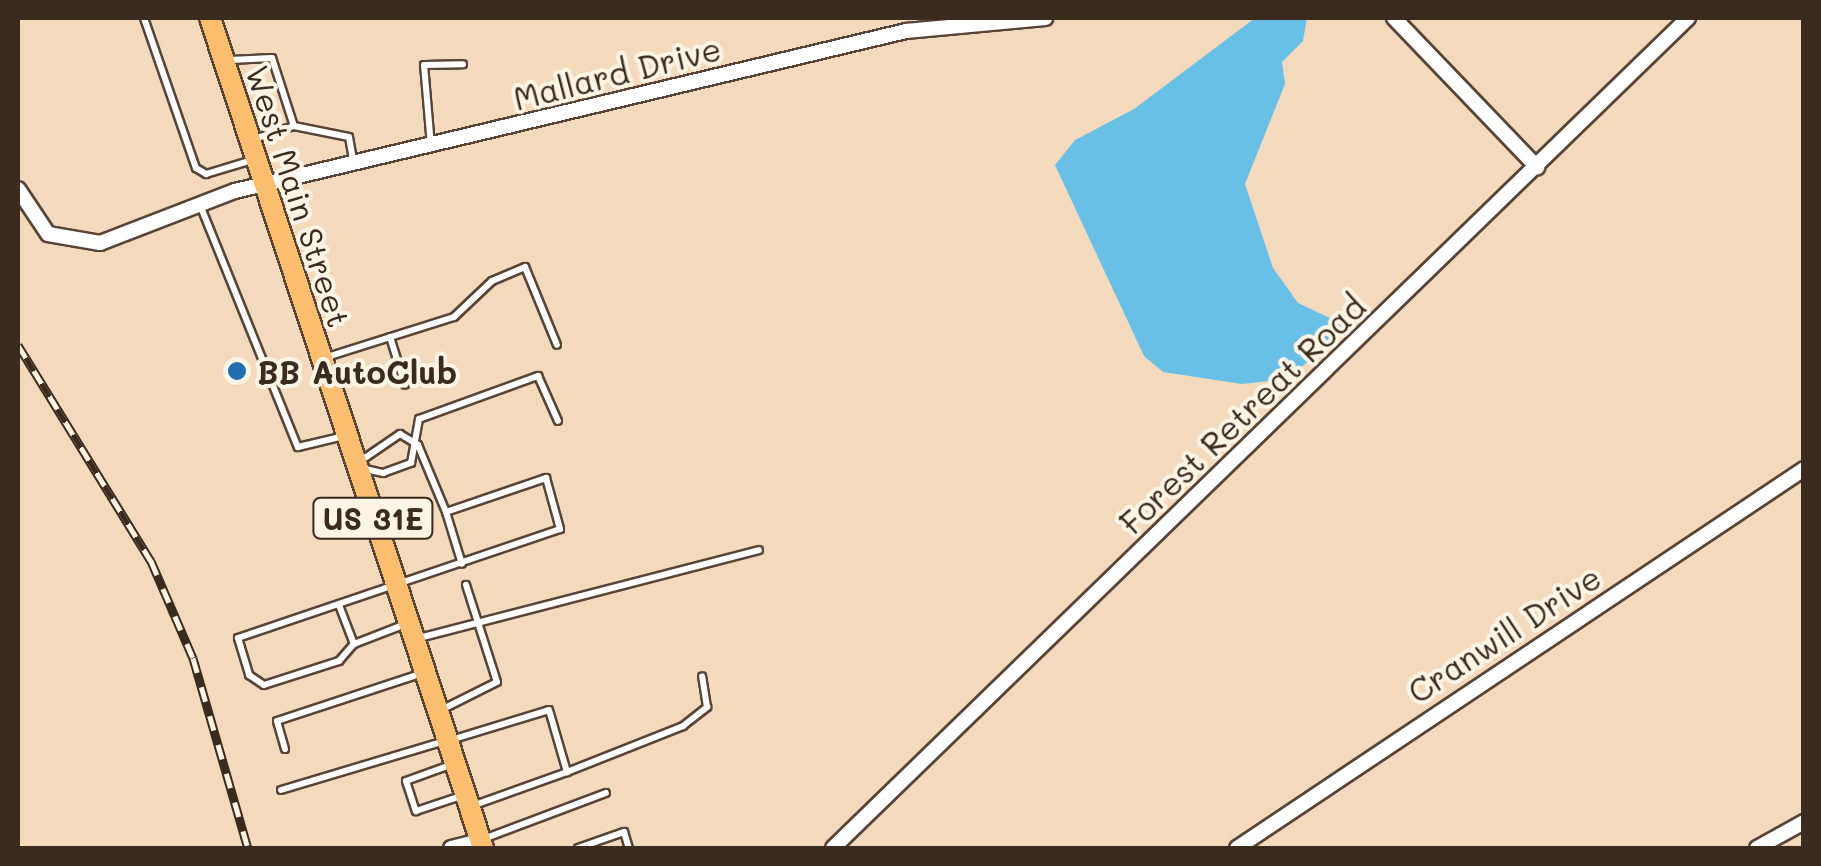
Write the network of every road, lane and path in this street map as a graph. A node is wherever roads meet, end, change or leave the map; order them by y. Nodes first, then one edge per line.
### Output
1 (144, 18) edge
2 (210, 18) edge
3 (1045, 18) edge
4 (1394, 18) edge
5 (1688, 18) edge
6 (224, 61) junction
7 (463, 64) dead end
8 (294, 126) junction
9 (432, 147) junction
10 (252, 150) junction
11 (355, 166) junction
12 (1537, 167) junction
13 (264, 188) junction
14 (18, 189) edge
15 (200, 204) junction
16 (390, 337) junction
17 (557, 345) dead end
18 (321, 359) junction
19 (404, 385) dead end
20 (558, 421) dead end
21 (345, 435) junction
22 (418, 444) junction
23 (355, 466) junction
24 (1804, 469) edge
25 (446, 512) junction
26 (759, 550) dead end
27 (462, 564) junction
28 (396, 585) junction
29 (466, 585) dead end
30 (339, 605) junction
31 (477, 620) junction
32 (411, 631) junction
33 (354, 644) junction
34 (424, 673) junction
35 (702, 676) dead end
36 (437, 710) junction
37 (447, 741) junction
38 (285, 749) dead end
39 (454, 764) junction
40 (567, 772) junction
41 (281, 790) dead end
42 (606, 793) dead end
43 (467, 801) junction
44 (1804, 822) edge
45 (481, 844) edge
46 (451, 848) edge
47 (578, 848) edge
48 (629, 848) edge
49 (834, 848) edge
50 (1237, 848) edge
51 (1757, 848) edge

1 - 10 lane
2 - 6 main road, West Main Street / US 31E
3 - 9 street, Mallard Drive
4 - 12 street
5 - 12 street, Forest Retreat Road
6 - 8 lane
6 - 10 main road, West Main Street / US 31E
7 - 9 lane
8 - 10 lane
8 - 11 lane
9 - 11 street, Mallard Drive
10 - 13 main road, West Main Street / US 31E
11 - 13 street, Mallard Drive
12 - 49 street, Forest Retreat Road
13 - 15 street, Mallard Drive
13 - 18 main road, West Main Street / US 31E
14 - 15 street, Mallard Drive
15 - 21 lane
16 - 17 lane
16 - 18 lane
16 - 19 lane
18 - 21 main road, West Main Street / US 31E
20 - 22 lane
21 - 23 main road, West Main Street / US 31E
22 - 23 lane
22 - 23 lane
22 - 25 lane
23 - 28 main road, West Main Street / US 31E
24 - 50 street, Cranwill Drive
25 - 27 lane
25 - 27 lane
26 - 31 lane
27 - 28 lane
28 - 30 lane
28 - 32 main road, West Main Street / US 31E
29 - 31 lane
30 - 33 lane
30 - 33 lane
31 - 32 lane
31 - 36 lane
32 - 33 lane
32 - 34 main road, West Main Street / US 31E
34 - 36 main road, West Main Street / US 31E
34 - 38 lane
35 - 40 lane
36 - 37 main road, West Main Street / US 31E
37 - 39 main road, West Main Street / US 31E
37 - 40 lane
37 - 41 lane
39 - 43 main road, West Main Street / US 31E
39 - 43 lane
40 - 43 lane
42 - 45 lane
43 - 45 main road, West Main Street / US 31E
44 - 51 street
45 - 46 street
47 - 48 lane

